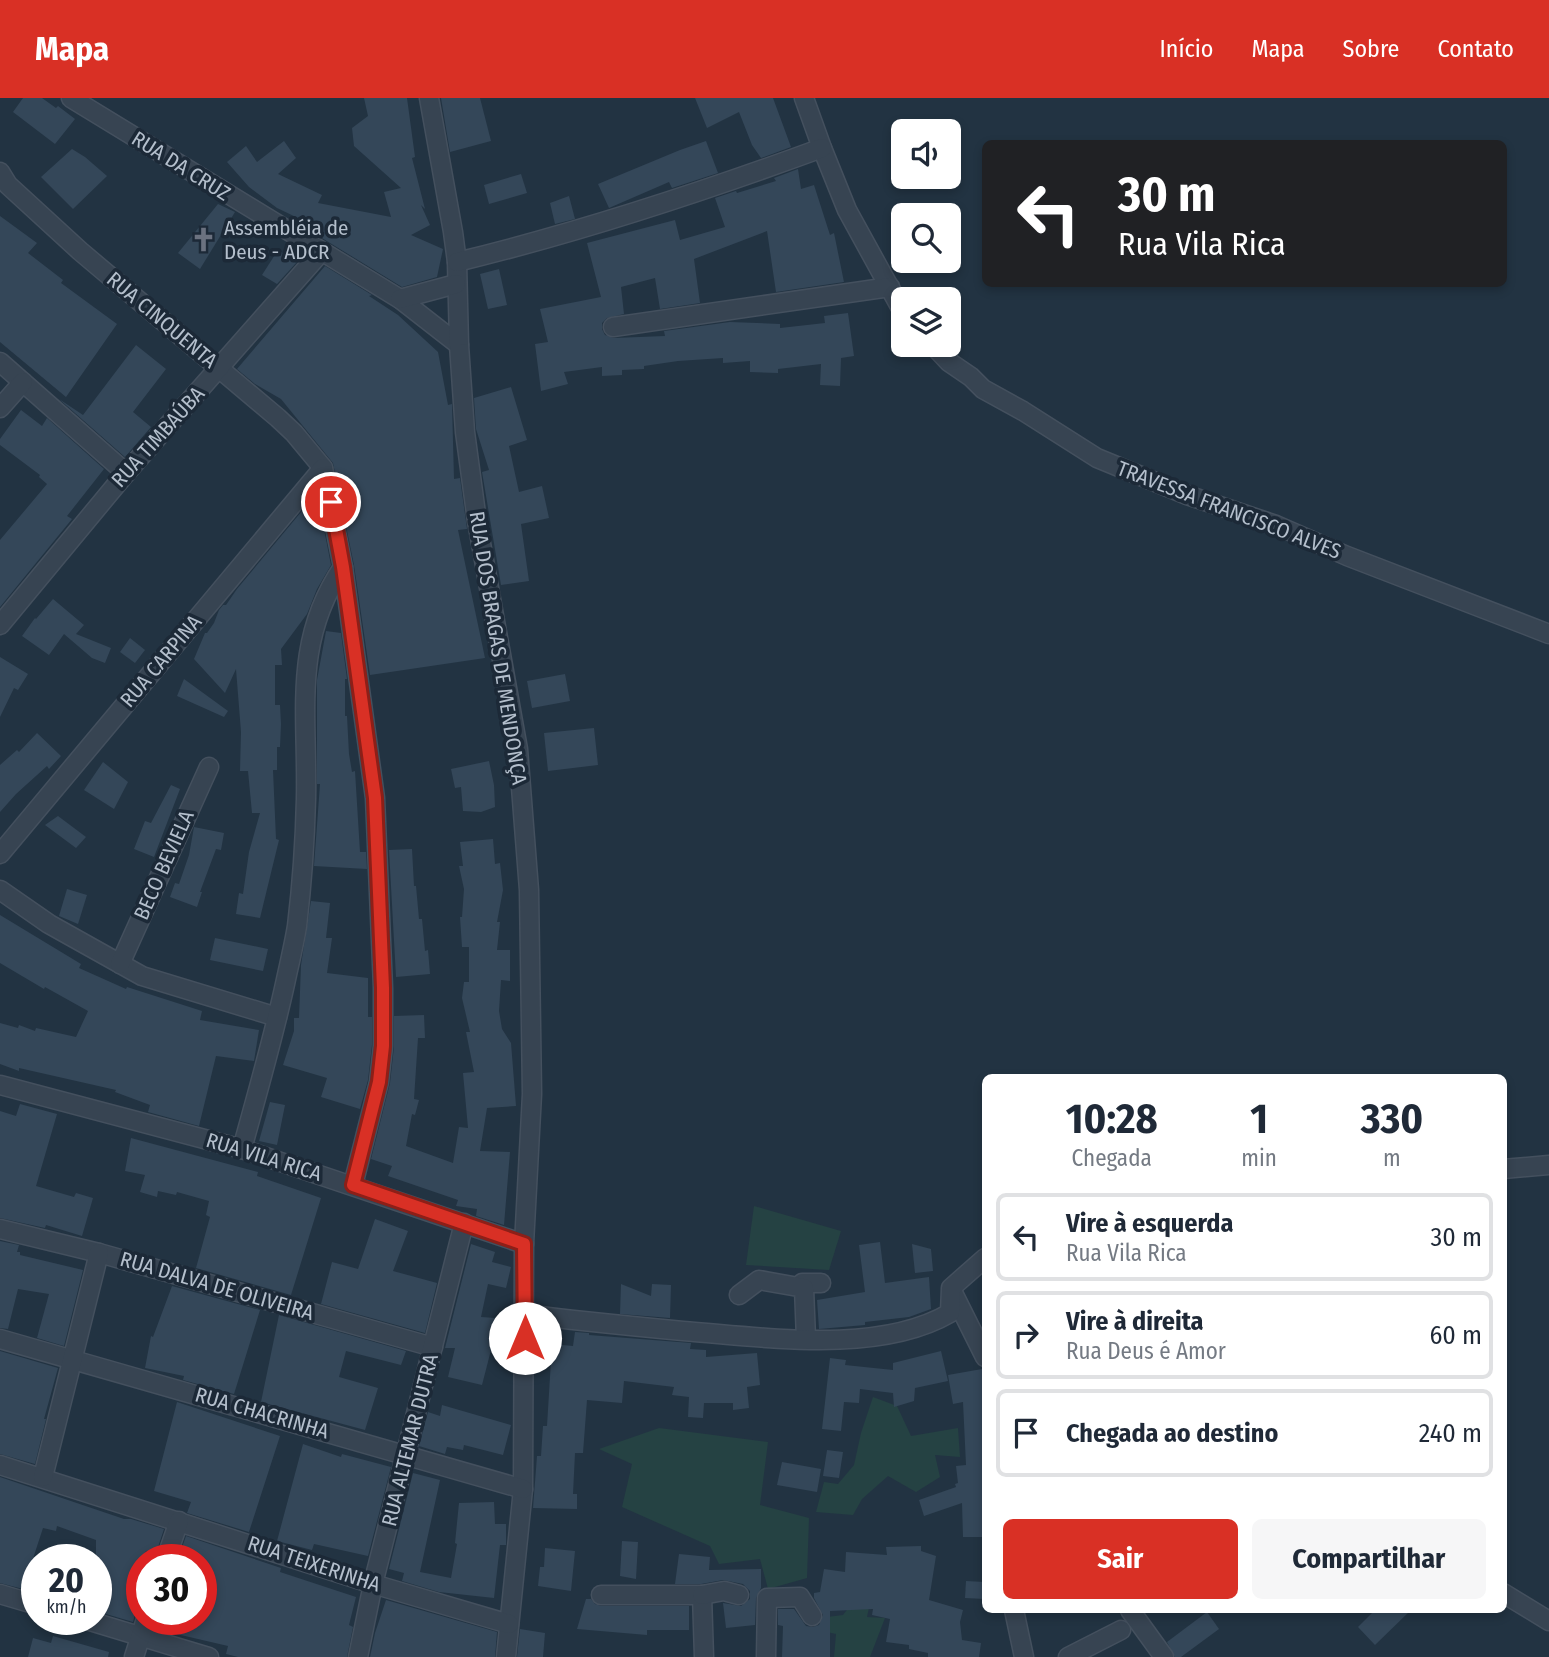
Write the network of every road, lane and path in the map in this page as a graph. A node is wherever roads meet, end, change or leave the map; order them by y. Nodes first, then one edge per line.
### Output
1 (71, 98) edge
2 (429, 98) edge
3 (804, 98) edge
4 (822, 148) junction
5 (3, 184) edge
6 (321, 252) junction
7 (457, 262) junction
8 (456, 284) junction
9 (890, 287) joint
10 (400, 299) junction
11 (613, 327) dead end
12 (459, 345) junction
13 (944, 357) edge
14 (0, 362) edge
15 (219, 368) junction
16 (23, 382) junction
17 (0, 408) edge
18 (323, 468) junction
19 (125, 473) junction
20 (343, 567) junction
21 (0, 625) edge
22 (1549, 634) edge
23 (209, 767) dead end
24 (0, 854) edge
25 (0, 890) edge
26 (120, 964) junction
27 (277, 1017) junction
28 (0, 1085) edge
29 (242, 1149) junction
30 (1549, 1165) edge
31 (1507, 1169) edge
32 (353, 1185) junction
33 (464, 1223) junction
34 (0, 1229) edge
35 (524, 1244) junction
36 (99, 1253) junction
37 (982, 1261) edge
38 (951, 1288) junction
39 (739, 1295) dead end
40 (524, 1314) junction
41 (0, 1339) edge
42 (806, 1339) junction
43 (433, 1347) junction
44 (982, 1351) edge
45 (73, 1359) junction
46 (406, 1454) junction
47 (0, 1465) edge
48 (43, 1478) junction
49 (523, 1489) junction
50 (178, 1521) junction
51 (171, 1544) edge
52 (373, 1584) junction
53 (0, 1594) edge
54 (601, 1595) dead end
55 (702, 1595) junction
56 (739, 1595) dead end
57 (1507, 1595) edge
58 (21, 1600) edge
59 (1015, 1613) edge
60 (1132, 1613) edge
61 (812, 1616) dead end
62 (1549, 1621) edge
63 (509, 1625) junction
64 (112, 1628) edge
65 (1121, 1630) dead end
66 (141, 1636) junction
67 (134, 1657) edge
68 (209, 1657) edge
69 (358, 1657) edge
70 (506, 1657) edge
71 (704, 1657) edge
72 (766, 1657) edge
73 (1024, 1657) edge
74 (1068, 1657) edge
75 (1164, 1657) edge

1 - 6 street, RUA DA CRUZ
2 - 7 street, RUA DOS BRAGAS DE MENDONÇA
3 - 4 street
4 - 7 street
4 - 9 street
5 - 15 street, RUA CINQUENTA
6 - 10 street, RUA DA CRUZ
6 - 15 street, RUA TIMBAÚBA
7 - 8 street, RUA DOS BRAGAS DE MENDONÇA
8 - 10 street
8 - 12 street, RUA DOS BRAGAS DE MENDONÇA
9 - 11 street
10 - 12 street, RUA DA CRUZ
12 - 35 street, RUA DOS BRAGAS DE MENDONÇA
13 - 22 street, TRAVESSA FRANCISCO ALVES
14 - 16 street
15 - 18 street, RUA CINQUENTA
15 - 19 street, RUA TIMBAÚBA
16 - 17 street
16 - 19 street
18 - 20 street
18 - 24 street, RUA CARPINA
19 - 21 street, RUA TIMBAÚBA
20 - 27 street
20 - 32 street
23 - 26 street, BECO BEVIELA
25 - 26 street
26 - 27 street
27 - 29 street
28 - 29 street, RUA VILA RICA
29 - 32 street, RUA VILA RICA
30 - 31 street
32 - 33 street, RUA VILA RICA
33 - 35 street, RUA VILA RICA
33 - 43 street, RUA ALTEMAR DUTRA
34 - 36 street, RUA DALVA DE OLIVEIRA
35 - 40 street, RUA DOS BRAGAS DE MENDONÇA
36 - 43 street, RUA DALVA DE OLIVEIRA
36 - 45 street
37 - 38 street
38 - 42 street
38 - 44 street
39 - 42 street
40 - 42 street
40 - 49 street, RUA DOS BRAGAS DE MENDONÇA
41 - 45 street, RUA CHACRINHA
43 - 46 street, RUA ALTEMAR DUTRA
45 - 46 street, RUA CHACRINHA
45 - 48 street
46 - 49 street, RUA CHACRINHA
46 - 52 street, RUA ALTEMAR DUTRA
47 - 48 street, RUA TEIXERINHA
48 - 50 street, RUA TEIXERINHA
49 - 63 street, RUA DOS BRAGAS DE MENDONÇA
50 - 51 street
50 - 52 street, RUA TEIXERINHA
52 - 63 street, RUA TEIXERINHA
52 - 69 street, RUA ALTEMAR DUTRA
53 - 58 street
54 - 55 street
55 - 56 street
55 - 71 street
57 - 62 street
59 - 73 street
60 - 75 street
61 - 72 street
63 - 70 street, RUA DOS BRAGAS DE MENDONÇA
64 - 66 street
65 - 74 street
66 - 67 street
66 - 68 street

